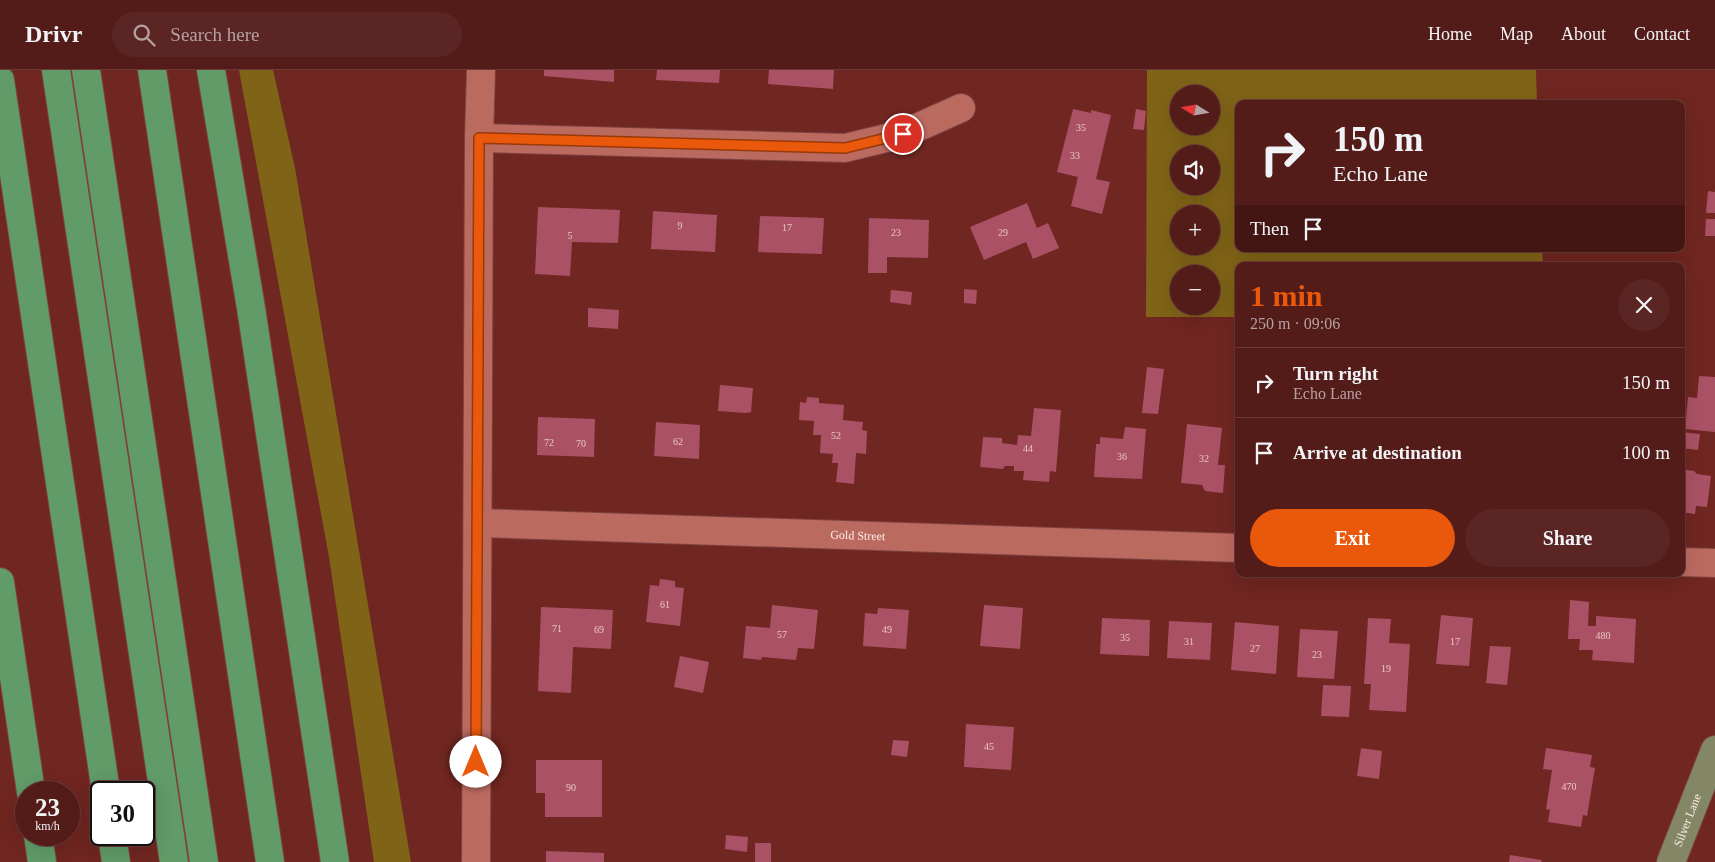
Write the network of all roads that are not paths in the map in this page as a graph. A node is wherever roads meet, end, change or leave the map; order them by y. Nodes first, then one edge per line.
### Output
1 (56, 70) edge
2 (86, 70) edge
3 (152, 70) edge
4 (211, 70) edge
5 (481, 70) edge
6 (0, 80) edge
7 (961, 108) dead end
8 (479, 138) junction
9 (478, 523) junction
10 (1235, 548) edge
11 (1685, 562) edge
12 (1715, 563) edge
13 (0, 582) edge
14 (1715, 750) edge
15 (29, 781) edge
16 (104, 781) edge
17 (40, 846) edge
18 (114, 846) edge
19 (42, 862) edge
20 (116, 862) edge
21 (174, 862) edge
22 (204, 862) edge
23 (270, 862) edge
24 (335, 862) edge
25 (476, 862) edge
26 (1670, 862) edge

1 - 21 highway
2 - 22 highway
3 - 23 highway
4 - 24 highway
5 - 8 street
6 - 16 highway
7 - 8 street
8 - 9 street
9 - 10 street, Gold Street
9 - 25 street
11 - 12 street
13 - 15 highway
14 - 26 main road, Silver Lane
17 - 19 highway
18 - 20 highway

